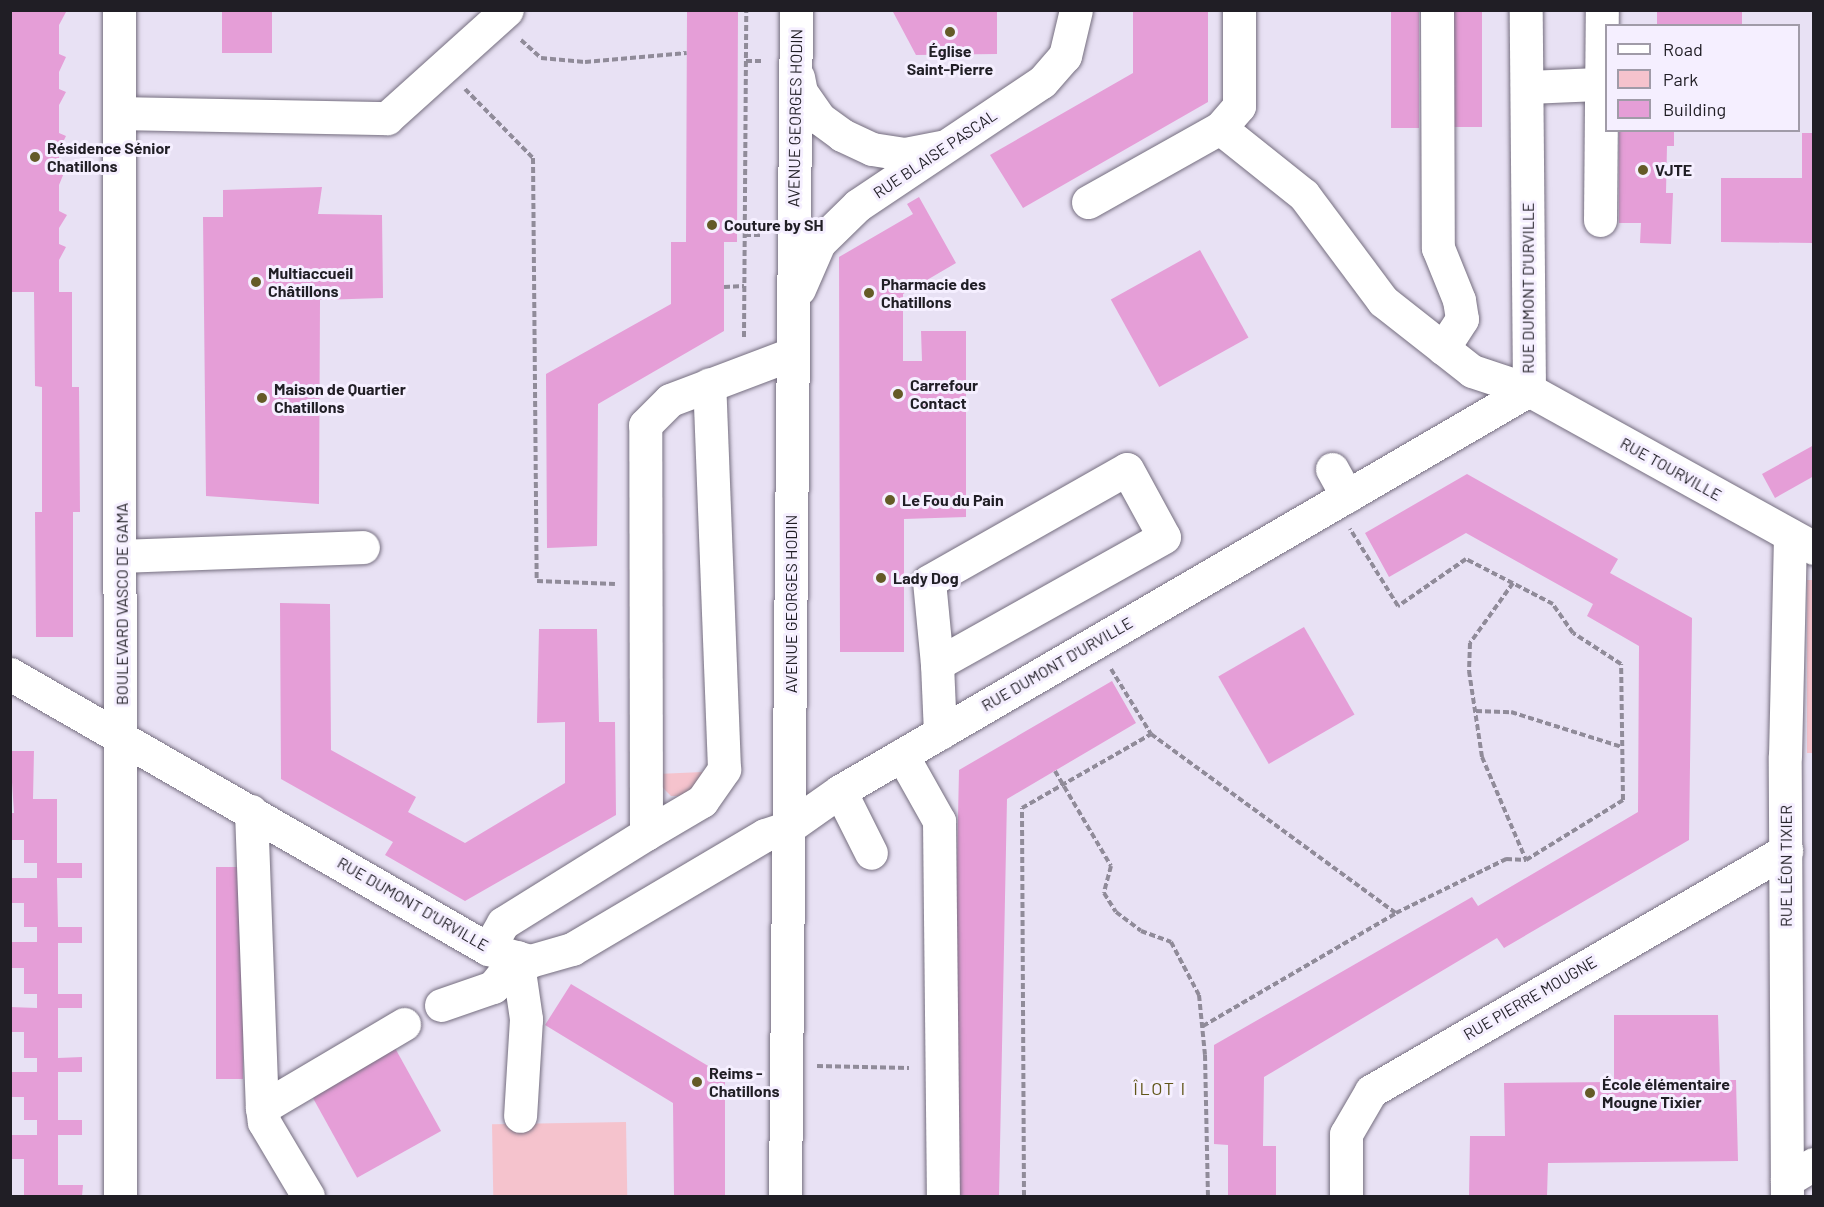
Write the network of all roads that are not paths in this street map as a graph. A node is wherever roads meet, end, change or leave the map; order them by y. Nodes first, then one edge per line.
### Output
1 (119, 10) edge
2 (796, 10) edge
3 (1076, 10) edge
4 (1239, 10) edge
5 (1437, 10) edge
6 (1526, 10) edge
7 (1602, 10) edge
8 (502, 14) edge
9 (795, 60) junction
10 (1599, 84) junction
11 (1527, 87) junction
12 (120, 113) junction
13 (1220, 128) junction
14 (951, 145) junction
15 (1088, 202) dead end
16 (1600, 220) dead end
17 (793, 302) junction
18 (1443, 348) junction
19 (792, 354) junction
20 (709, 384) junction
21 (1529, 390) junction
22 (1802, 542) edge
23 (363, 547) dead end
24 (122, 556) junction
25 (937, 664) junction
26 (10, 674) edge
27 (940, 733) junction
28 (122, 736) junction
29 (902, 755) junction
30 (840, 791) junction
31 (251, 811) junction
32 (789, 827) junction
33 (646, 834) junction
34 (1786, 850) junction
35 (871, 853) dead end
36 (503, 953) junction
37 (441, 1005) dead end
38 (404, 1024) dead end
39 (262, 1108) junction
40 (520, 1116) dead end
41 (1796, 1180) edge
42 (120, 1197) edge
43 (308, 1197) edge
44 (785, 1197) edge
45 (943, 1197) edge
46 (1346, 1197) edge

1 - 12 street, BOULEVARD VASCO DE GAMA
2 - 9 street, AVENUE GEORGES HODIN
3 - 14 street, RUE BLAISE PASCAL
4 - 13 street
5 - 18 street
6 - 11 street, RUE DUMONT D'URVILLE
7 - 10 street
8 - 12 street
9 - 14 street
9 - 17 street, AVENUE GEORGES HODIN
10 - 11 street
10 - 16 street
11 - 21 street, RUE DUMONT D'URVILLE
12 - 24 street, BOULEVARD VASCO DE GAMA
13 - 15 street
13 - 18 street, RUE TOURVILLE
14 - 17 street, RUE BLAISE PASCAL
17 - 19 street, AVENUE GEORGES HODIN
18 - 21 street, RUE TOURVILLE
19 - 20 street
19 - 32 street, AVENUE GEORGES HODIN
20 - 33 street
20 - 33 street
21 - 22 street, RUE TOURVILLE
21 - 27 street, RUE DUMONT D'URVILLE
22 - 34 street, RUE LÉON TIXIER
23 - 24 street
24 - 28 street, BOULEVARD VASCO DE GAMA
25 - 25 street
25 - 27 street
26 - 28 street, RUE DUMONT D'URVILLE
27 - 29 street, RUE DUMONT D'URVILLE
28 - 31 street, RUE DUMONT D'URVILLE
28 - 42 street, BOULEVARD VASCO DE GAMA
29 - 30 street, RUE DUMONT D'URVILLE
29 - 45 street
30 - 32 street, RUE DUMONT D'URVILLE
30 - 35 street
31 - 36 street, RUE DUMONT D'URVILLE
31 - 39 street
32 - 36 street, RUE DUMONT D'URVILLE
32 - 44 street, AVENUE GEORGES HODIN
33 - 36 street
34 - 41 street, RUE LÉON TIXIER
34 - 46 street, RUE PIERRE MOUGNE
36 - 37 street
36 - 40 street
38 - 39 street
39 - 43 street

